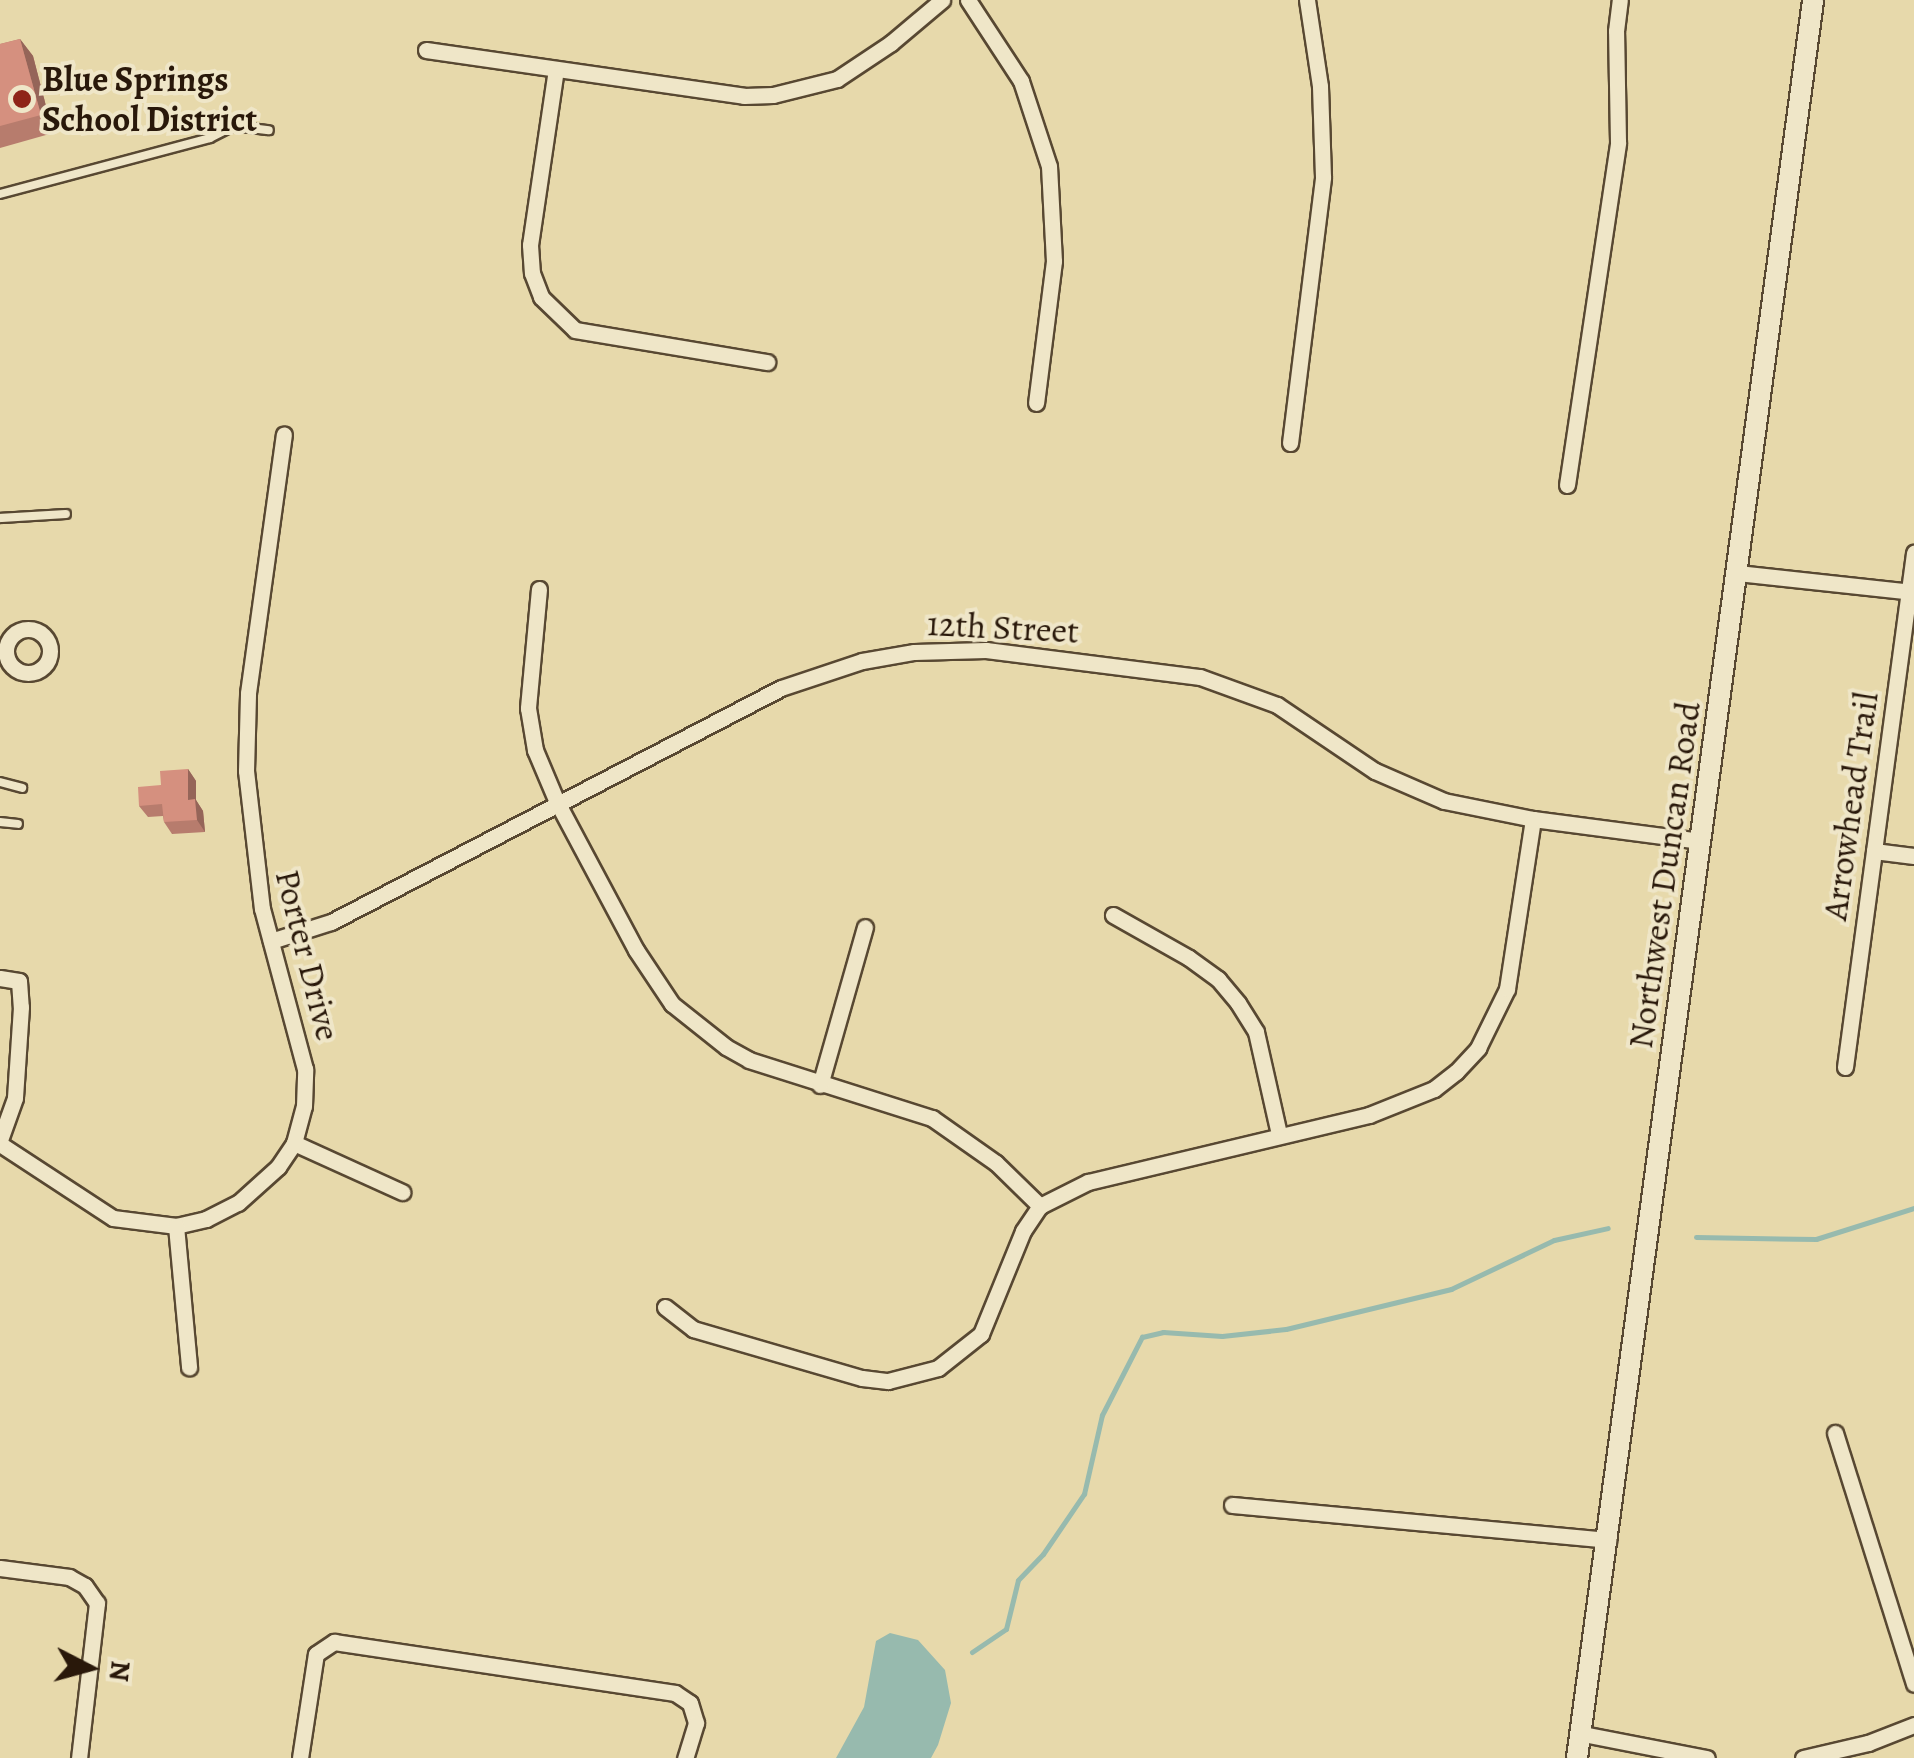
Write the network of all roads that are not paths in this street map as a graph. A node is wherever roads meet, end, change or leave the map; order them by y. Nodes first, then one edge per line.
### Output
1 (942, 0) edge
2 (968, 0) edge
3 (1307, 0) edge
4 (1620, 0) edge
5 (1813, 0) edge
6 (426, 50) dead end
7 (556, 69) junction
8 (269, 130) dead end
9 (0, 194) edge
10 (767, 362) dead end
11 (1036, 403) dead end
12 (284, 434) dead end
13 (1290, 443) dead end
14 (1567, 485) dead end
15 (66, 514) dead end
16 (0, 518) edge
17 (1914, 553) edge
18 (1738, 573) junction
19 (539, 589) dead end
20 (1911, 591) edge
21 (0, 782) edge
22 (22, 788) dead end
23 (557, 802) junction
24 (1533, 820) junction
25 (0, 822) edge
26 (18, 824) dead end
27 (1701, 841) junction
28 (1874, 851) junction
29 (1914, 856) edge
30 (1113, 915) dead end
31 (865, 928) dead end
32 (271, 941) junction
33 (0, 978) edge
34 (1845, 1068) dead end
35 (820, 1085) junction
36 (1280, 1134) junction
37 (0, 1142) edge
38 (294, 1142) junction
39 (402, 1192) dead end
40 (1040, 1206) junction
41 (176, 1226) junction
42 (665, 1307) dead end
43 (189, 1367) dead end
44 (1835, 1433) dead end
45 (1232, 1505) dead end
46 (1608, 1540) junction
47 (0, 1568) edge
48 (1914, 1684) edge
49 (706, 1696) dead end
50 (690, 1704) junction
51 (1914, 1725) edge
52 (1583, 1734) junction
53 (79, 1758) edge
54 (300, 1758) edge
55 (685, 1758) edge
56 (1578, 1758) edge
57 (1707, 1758) edge
58 (1803, 1758) edge

1 - 7 street
2 - 11 street
3 - 13 street
4 - 14 street
5 - 18 street, Northwest Duncan Road
6 - 7 street
7 - 10 street
8 - 9 lane
12 - 32 street, Porter Drive
15 - 16 lane
17 - 20 street, Arrowhead Trail
18 - 20 street
18 - 27 street, Northwest Duncan Road
19 - 23 street
20 - 28 street, Arrowhead Trail
21 - 22 lane
23 - 24 street, 12th Street
23 - 32 street, 12th Street
23 - 35 street
24 - 27 street, 12th Street
24 - 36 street
25 - 26 lane
27 - 46 street, Northwest Duncan Road
28 - 29 street
28 - 34 street, Arrowhead Trail
30 - 36 street
31 - 35 street
32 - 38 street, Porter Drive
33 - 37 street, Porter Drive
35 - 40 street
36 - 40 street
37 - 41 street, Porter Drive
38 - 39 street
38 - 41 street, Porter Drive
40 - 42 street
41 - 43 street
44 - 48 street
45 - 46 street
46 - 52 street, Northwest Duncan Road
47 - 53 street
49 - 50 street
50 - 54 street
50 - 55 street
51 - 58 street
52 - 56 street, Northwest Duncan Road
52 - 57 street

